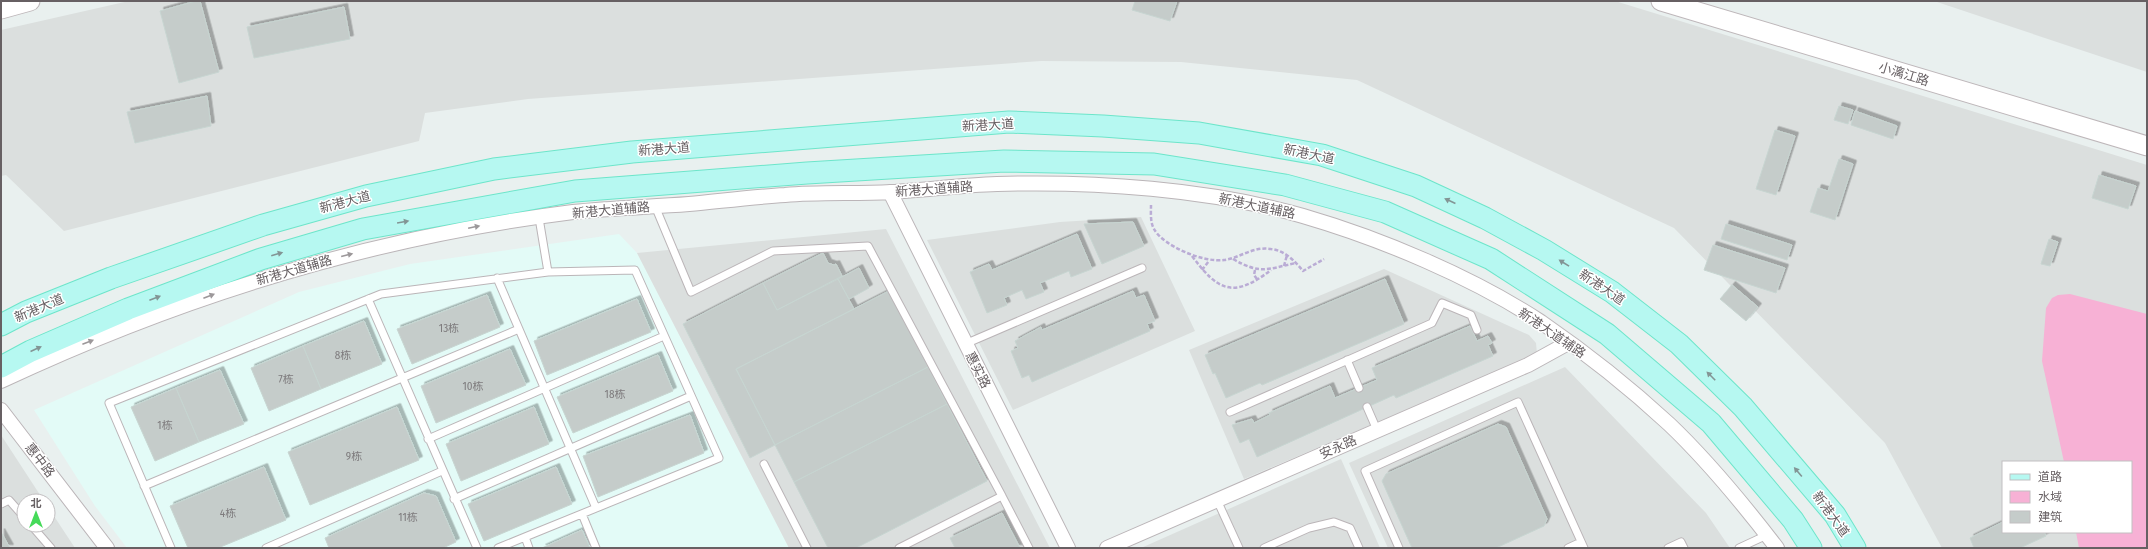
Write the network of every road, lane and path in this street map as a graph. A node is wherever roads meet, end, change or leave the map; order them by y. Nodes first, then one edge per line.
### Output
1 (30, 1) edge
2 (1661, 1) edge
3 (1, 9) edge
4 (2147, 146) edge
5 (890, 192) junction
6 (1151, 204) dead end
7 (655, 206) junction
8 (539, 218) junction
9 (1287, 255) junction
10 (1192, 256) junction
11 (1232, 259) junction
12 (1324, 259) dead end
13 (1209, 261) junction
14 (1297, 263) junction
15 (1284, 266) junction
16 (1142, 268) dead end
17 (1202, 270) junction
18 (1255, 270) junction
19 (1271, 270) junction
20 (548, 272) junction
21 (497, 278) junction
22 (1256, 279) junction
23 (368, 299) junction
24 (1, 325) edge
25 (519, 329) junction
26 (1477, 330) dead end
27 (664, 336) junction
28 (1568, 343) junction
29 (965, 344) junction
30 (1347, 360) junction
31 (1, 367) edge
32 (402, 379) junction
33 (1, 381) edge
34 (544, 388) junction
35 (1359, 388) dead end
36 (691, 396) junction
37 (1367, 407) dead end
38 (1, 410) edge
39 (1230, 412) dead end
40 (1378, 430) junction
41 (428, 439) junction
42 (570, 448) junction
43 (764, 464) dead end
44 (442, 471) junction
45 (144, 486) junction
46 (1002, 496) junction
47 (454, 499) junction
48 (1217, 500) junction
49 (1, 504) edge
50 (16, 508) edge
51 (596, 508) junction
52 (582, 514) junction
53 (38, 533) edge
54 (1767, 535) junction
55 (525, 537) junction
56 (1583, 545) edge
57 (51, 548) edge
58 (108, 548) edge
59 (171, 548) edge
60 (266, 548) edge
61 (477, 548) edge
62 (498, 548) edge
63 (529, 548) edge
64 (596, 548) edge
65 (807, 548) edge
66 (899, 548) edge
67 (1029, 548) edge
68 (1068, 548) edge
69 (1107, 548) edge
70 (1239, 548) edge
71 (1264, 548) edge
72 (1359, 548) edge
73 (1399, 548) edge
74 (1568, 548) edge
75 (1668, 548) edge
76 (1684, 548) edge
77 (1739, 548) edge
78 (1777, 548) edge
79 (1811, 548) edge
80 (1855, 548) edge

1 - 3 street
2 - 4 street, 小漓江路
5 - 7 street, 新港大道辅路
5 - 28 street, 新港大道辅路
5 - 29 street, 惠实路
6 - 10 path
7 - 8 street, 新港大道辅路
7 - 46 lane
8 - 20 lane
33 -> 8 street, 新港大道辅路
9 - 11 path
9 - 14 path
9 - 15 path
10 - 13 path
10 - 17 path
11 - 13 path
11 - 18 path
12 - 14 path
13 - 17 path
14 - 15 path
15 - 19 path
16 - 29 lane
17 - 22 path
18 - 19 path
18 - 22 path
19 - 22 path
20 - 21 lane
20 - 27 lane
21 - 23 lane
21 - 25 lane
23 - 32 lane
23 - 45 lane
80 -> 24 main road, 新港大道
25 - 32 lane
25 - 34 lane
26 - 30 lane
27 - 34 lane
27 - 36 lane
28 - 40 street, 安永路
28 - 54 street, 新港大道辅路
29 - 68 street, 惠实路
30 - 35 lane
30 - 39 lane
31 -> 79 main road
32 - 41 lane
32 - 45 lane
34 - 41 lane
34 - 42 lane
36 - 42 lane
36 - 51 lane
37 - 40 lane
38 - 58 street, 惠中路
40 - 48 street, 安永路
41 - 44 lane
42 - 47 lane
42 - 51 lane
43 - 65 lane
44 - 47 lane
44 - 60 lane
45 - 59 lane
46 - 66 lane
46 - 67 lane
47 - 61 lane
48 - 69 street, 安永路
48 - 70 lane
49 - 50 lane
51 - 52 lane
52 - 55 lane
52 - 64 lane
53 - 57 lane
54 - 77 lane
54 - 78 street, 新港大道辅路
55 - 62 lane
55 - 63 lane
56 - 73 lane
56 - 74 lane
71 - 72 lane
75 - 76 lane

